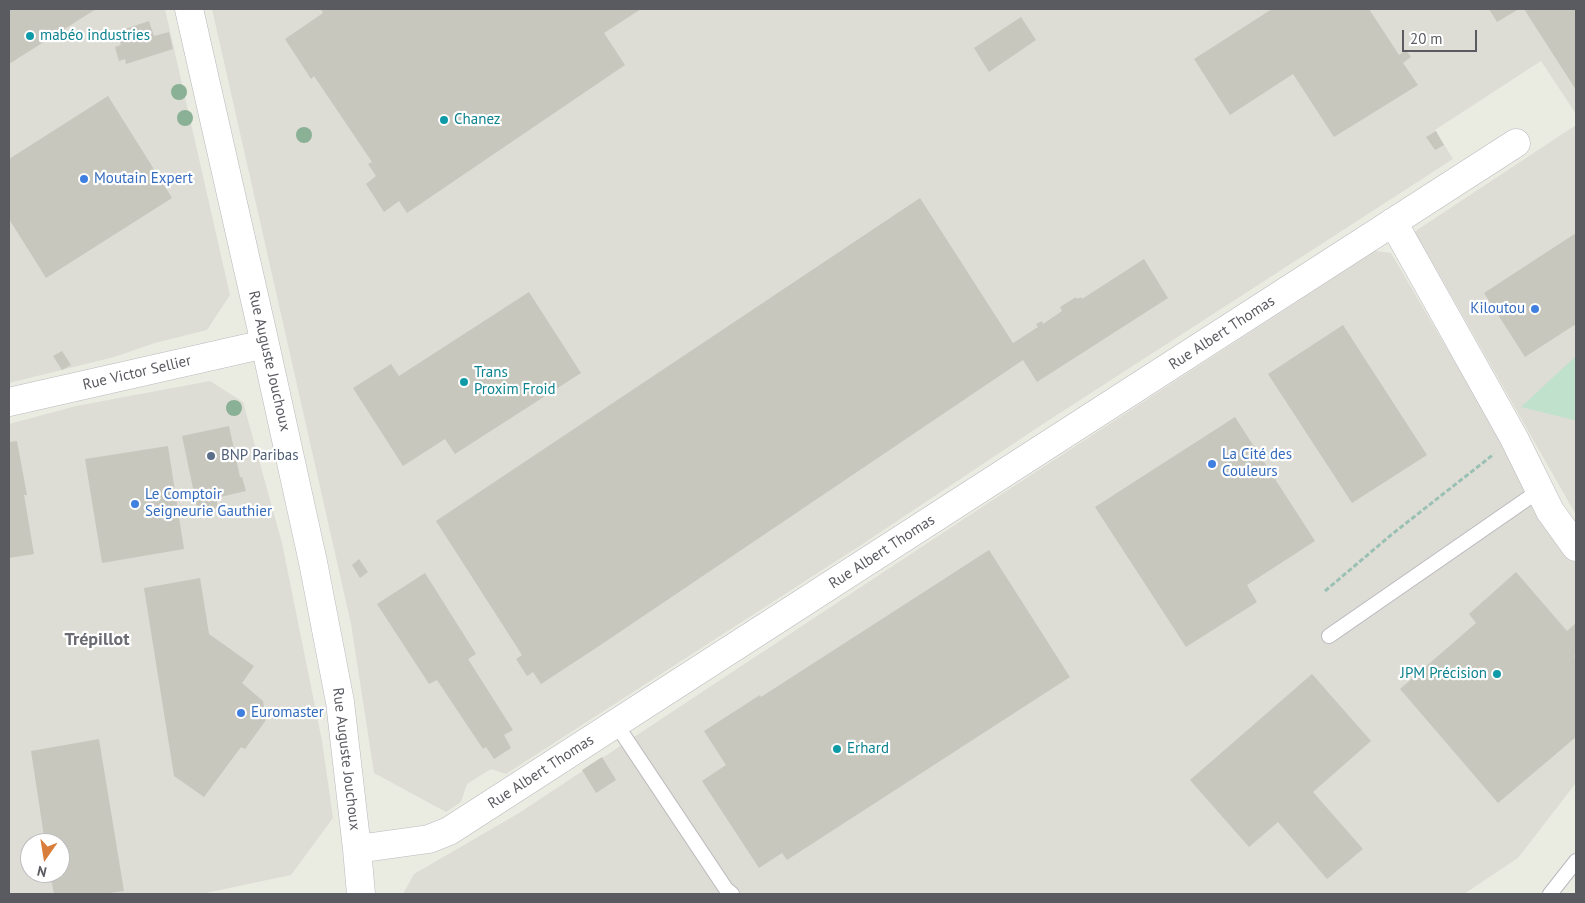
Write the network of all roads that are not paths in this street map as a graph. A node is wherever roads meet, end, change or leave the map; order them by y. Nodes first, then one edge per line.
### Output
1 (189, 9) edge
2 (1516, 143) dead end
3 (1393, 222) junction
4 (265, 344) junction
5 (9, 402) edge
6 (1540, 490) junction
7 (1576, 547) edge
8 (1328, 636) dead end
9 (616, 724) junction
10 (357, 849) junction
11 (1576, 861) edge
12 (354, 894) edge
13 (732, 894) edge
14 (1550, 894) edge

1 - 4 street, Rue Auguste Jouchoux
2 - 3 street, Rue Albert Thomas
3 - 6 street
3 - 9 street, Rue Albert Thomas
4 - 5 street, Rue Victor Sellier
4 - 10 street, Rue Auguste Jouchoux
6 - 7 street
6 - 8 lane
9 - 10 street, Rue Albert Thomas
9 - 13 lane
10 - 12 street, Rue Auguste Jouchoux
11 - 14 lane

